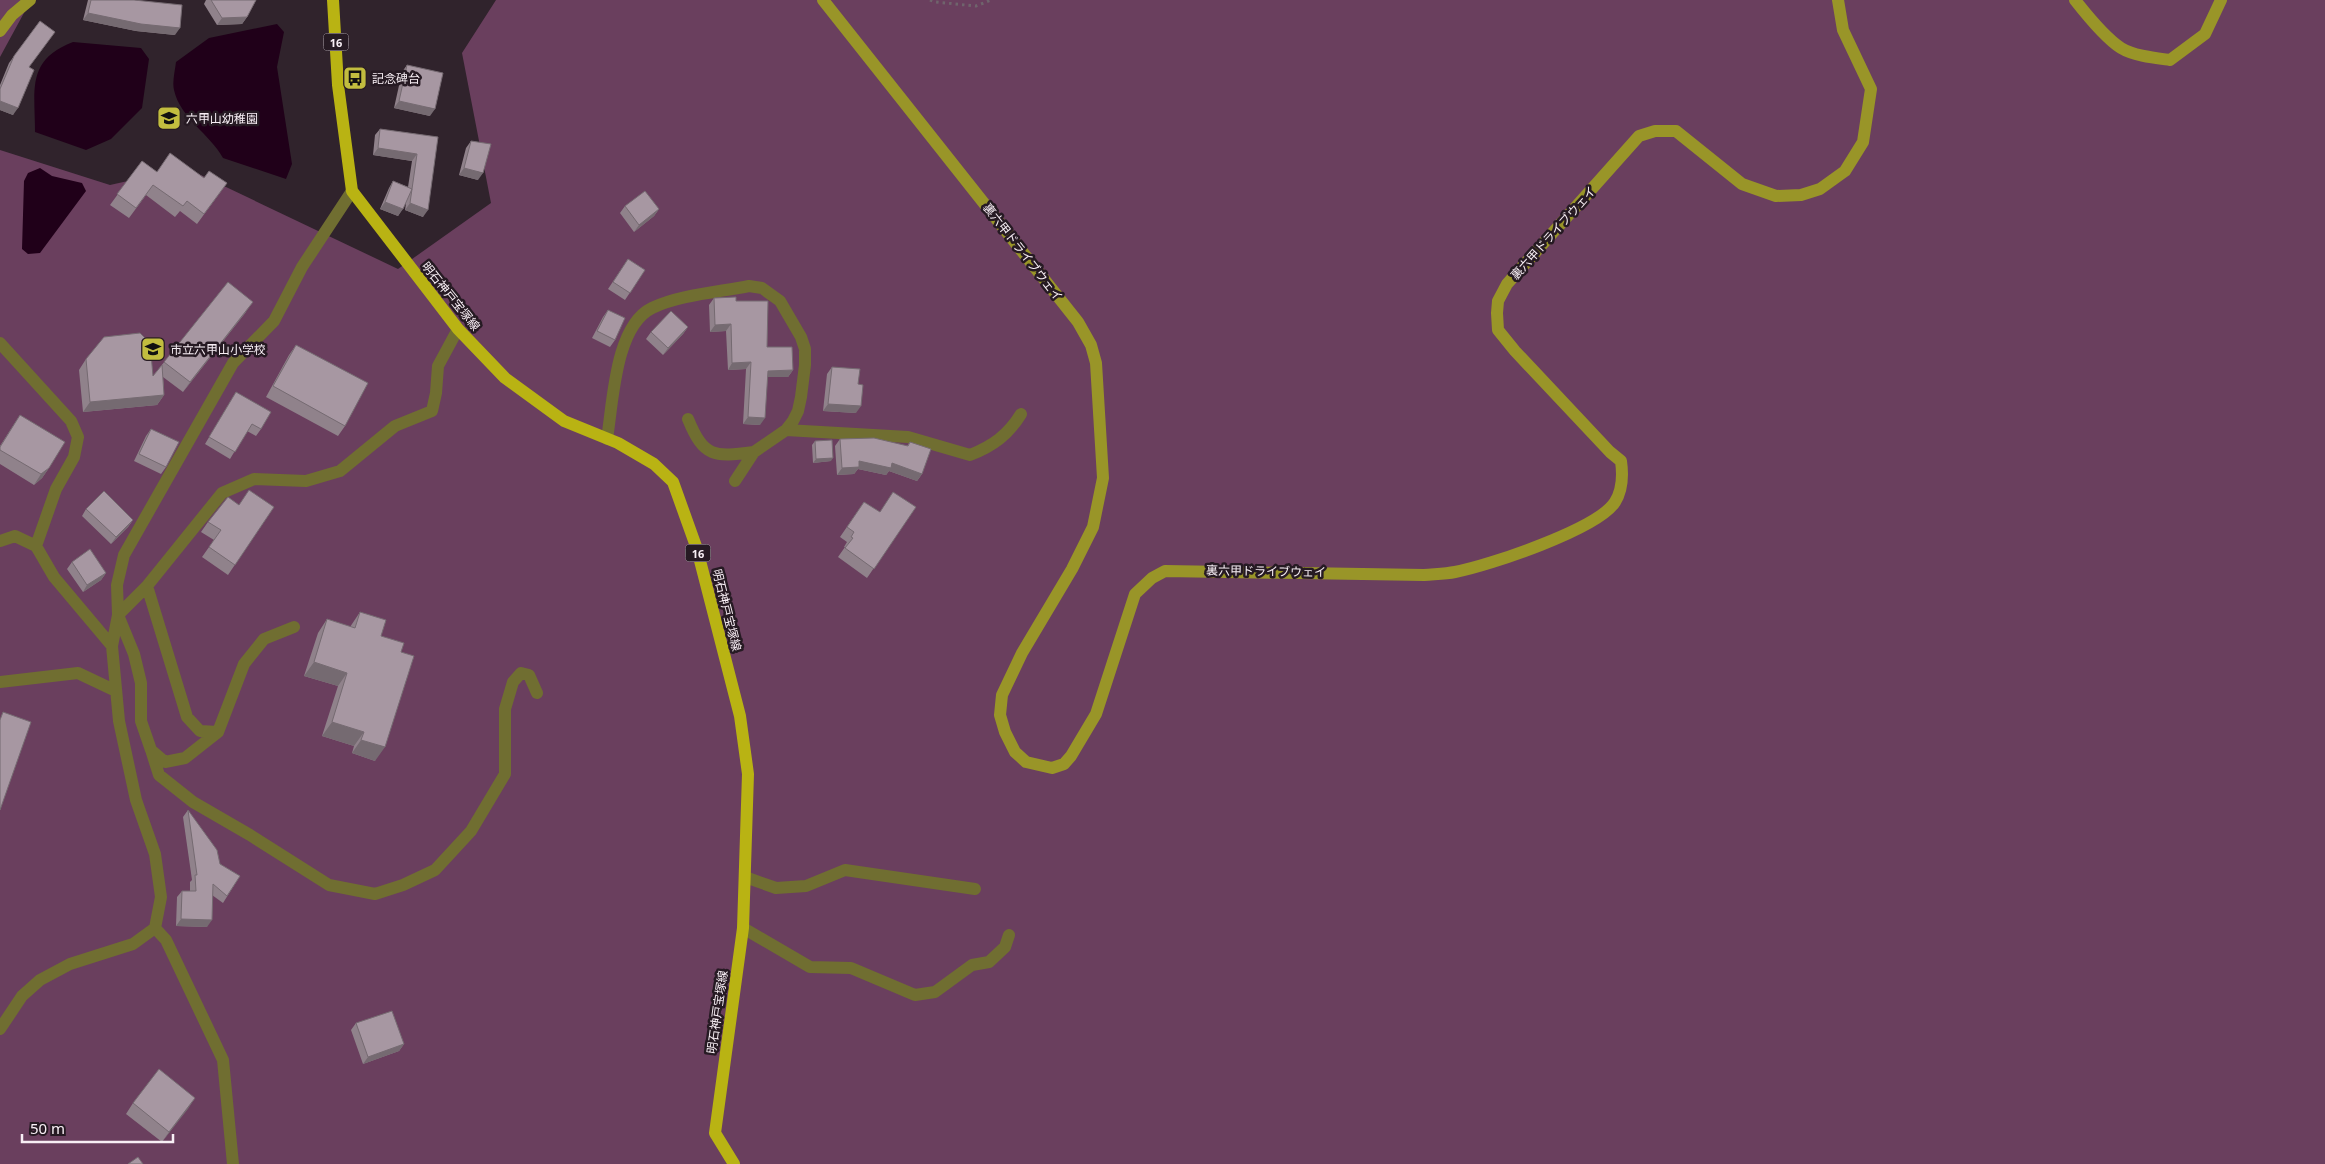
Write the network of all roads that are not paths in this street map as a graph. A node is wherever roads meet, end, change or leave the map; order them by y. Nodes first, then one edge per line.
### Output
1 (30, 0) edge
2 (333, 0) edge
3 (823, 0) edge
4 (1838, 0) edge
5 (2075, 0) edge
6 (2220, 0) edge
7 (0, 31) edge
8 (352, 191) junction
9 (458, 329) junction
10 (0, 343) edge
11 (1021, 414) dead end
12 (688, 419) dead end
13 (786, 430) junction
14 (607, 439) junction
15 (754, 452) junction
16 (735, 481) dead end
17 (0, 541) edge
18 (36, 546) junction
19 (147, 586) junction
20 (118, 615) junction
21 (294, 626) dead end
22 (112, 646) junction
23 (0, 682) edge
24 (116, 691) junction
25 (537, 693) dead end
26 (218, 732) junction
27 (151, 750) junction
28 (745, 877) junction
29 (975, 889) dead end
30 (154, 928) junction
31 (742, 928) junction
32 (1009, 935) dead end
33 (0, 1029) edge
34 (233, 1164) edge
35 (734, 1164) edge

1 - 7 street
2 - 8 main road, 16
3 - 4 street, 裏六甲ドライブウェイ
5 - 6 street
8 - 9 main road, 明石神戸宝塚線 / 16
8 - 20 street
9 - 14 main road, 明石神戸宝塚線 / 16
9 - 19 street
10 - 18 street
11 - 13 street
12 - 15 street
13 - 14 street
13 - 15 street
14 - 28 main road, 明石神戸宝塚線 / 16
15 - 16 street
17 - 18 street
18 - 22 street
19 - 20 street
19 - 26 street
20 - 22 street
20 - 27 street
21 - 26 street
22 - 24 street
23 - 24 street
24 - 30 street
25 - 27 street
26 - 27 street
28 - 29 street
28 - 31 main road, 明石神戸宝塚線 / 16
30 - 33 street
30 - 34 street
31 - 32 street
31 - 35 main road, 明石神戸宝塚線 / 16

